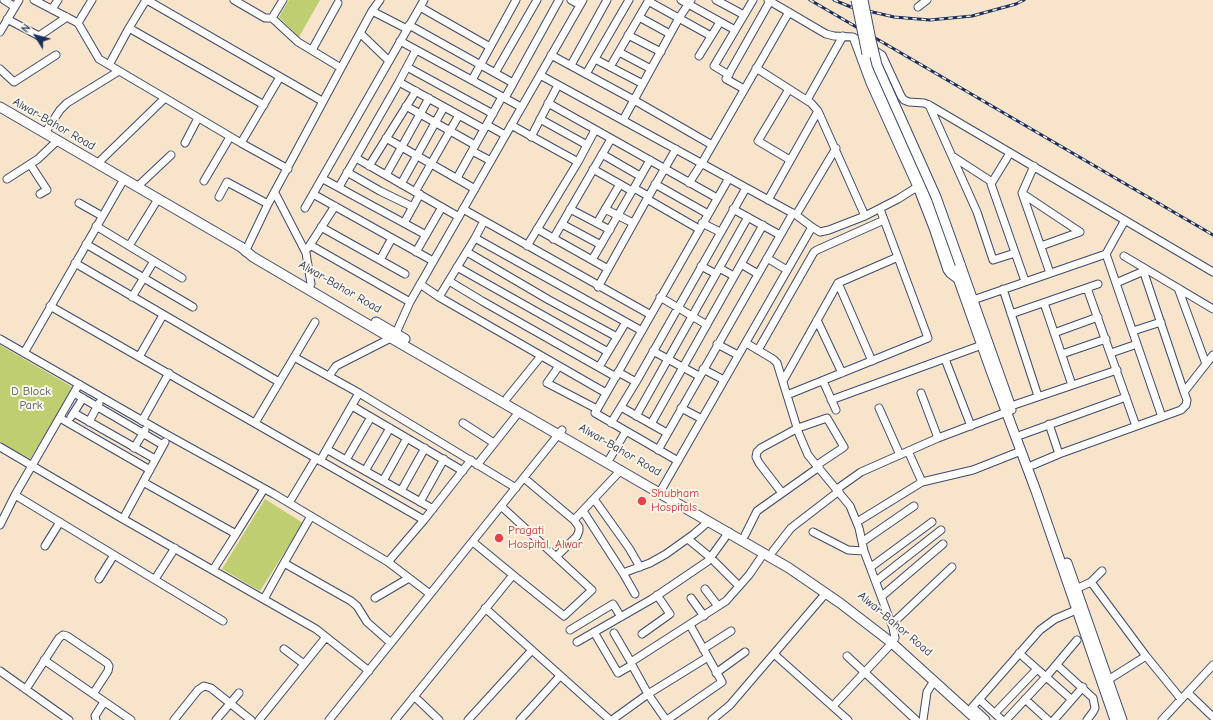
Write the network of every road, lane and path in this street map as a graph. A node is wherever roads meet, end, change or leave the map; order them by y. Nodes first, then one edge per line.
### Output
1 (4, 0) edge
2 (19, 0) edge
3 (34, 0) edge
4 (58, 0) edge
5 (92, 0) edge
6 (146, 0) edge
7 (234, 0) edge
8 (283, 0) edge
9 (380, 0) edge
10 (424, 0) edge
11 (516, 0) edge
12 (537, 0) edge
13 (559, 0) edge
14 (571, 0) edge
15 (607, 0) edge
16 (629, 0) edge
17 (648, 0) edge
18 (681, 0) edge
19 (716, 0) edge
20 (753, 0) edge
21 (856, 0) edge
22 (863, 0) edge
23 (926, 0) edge
24 (769, 1) edge
25 (689, 2) edge
26 (338, 3) dead end
27 (581, 3) edge
28 (15, 7) junction
29 (420, 7) junction
30 (918, 7) dead end
31 (52, 9) junction
32 (372, 11) junction
33 (789, 12) junction
34 (744, 15) junction
35 (67, 17) junction
36 (639, 17) junction
37 (272, 18) junction
38 (679, 18) junction
39 (7, 19) junction
40 (720, 22) junction
41 (78, 23) junction
42 (408, 27) junction
43 (129, 28) junction
44 (735, 30) junction
45 (0, 32) edge
46 (360, 33) junction
47 (670, 34) junction
48 (628, 35) junction
49 (711, 36) junction
50 (842, 36) junction
51 (853, 37) junction
52 (400, 41) junction
53 (490, 47) junction
54 (312, 50) junction
55 (416, 50) junction
56 (619, 52) junction
57 (661, 52) junction
58 (56, 55) dead end
59 (551, 55) junction
60 (699, 56) dead end
61 (595, 59) junction
62 (389, 60) junction
63 (481, 64) junction
64 (109, 65) junction
65 (571, 65) junction
66 (407, 67) junction
67 (610, 67) junction
68 (341, 68) junction
69 (756, 68) junction
70 (0, 69) edge
71 (651, 69) junction
72 (119, 71) junction
73 (495, 73) junction
74 (586, 74) junction
75 (540, 75) junction
76 (728, 75) junction
77 (280, 77) junction
78 (472, 80) junction
79 (399, 82) junction
80 (513, 83) junction
81 (643, 84) junction
82 (558, 85) junction
83 (744, 89) junction
84 (789, 89) junction
85 (416, 91) junction
86 (504, 97) junction
87 (165, 98) junction
88 (429, 98) junction
89 (634, 100) junction
90 (807, 100) junction
91 (322, 101) junction
92 (548, 103) junction
93 (264, 105) junction
94 (929, 105) junction
95 (406, 106) junction
96 (0, 107) edge
97 (444, 107) junction
98 (522, 107) junction
99 (818, 111) junction
100 (420, 114) junction
101 (492, 114) junction
102 (459, 115) junction
103 (198, 118) junction
104 (540, 119) junction
105 (623, 120) junction
106 (435, 122) junction
107 (511, 125) junction
108 (485, 127) junction
109 (595, 130) junction
110 (451, 131) junction
111 (45, 133) junction
112 (505, 135) junction
113 (230, 137) junction
114 (531, 137) junction
115 (386, 138) junction
116 (611, 139) junction
117 (58, 140) junction
118 (185, 142) dead end
119 (241, 144) junction
120 (587, 145) junction
121 (712, 145) junction
122 (402, 147) junction
123 (474, 148) junction
124 (836, 148) junction
125 (676, 149) junction
126 (1010, 153) junction
127 (602, 154) junction
128 (171, 155) dead end
129 (416, 155) junction
130 (952, 156) junction
131 (356, 158) junction
132 (491, 160) junction
133 (650, 160) junction
134 (790, 160) junction
135 (578, 162) junction
136 (98, 163) junction
137 (702, 163) junction
138 (30, 164) junction
139 (431, 164) junction
140 (370, 166) junction
141 (1034, 166) junction
142 (288, 169) junction
143 (593, 169) junction
144 (664, 169) junction
145 (347, 172) junction
146 (386, 175) junction
147 (640, 176) junction
148 (124, 178) junction
149 (456, 178) junction
150 (729, 178) junction
151 (7, 179) dead end
152 (323, 179) junction
153 (204, 180) dead end
154 (992, 182) junction
155 (689, 183) junction
156 (401, 184) junction
157 (620, 184) junction
158 (655, 184) junction
159 (137, 186) junction
160 (339, 187) junction
161 (917, 187) junction
162 (746, 188) junction
163 (475, 189) junction
164 (275, 193) junction
165 (418, 193) junction
166 (40, 194) dead end
167 (313, 194) junction
168 (1022, 194) junction
169 (220, 197) dead end
170 (647, 197) junction
171 (717, 198) junction
172 (158, 199) junction
173 (768, 200) junction
174 (79, 203) dead end
175 (268, 204) junction
176 (334, 206) junction
177 (413, 207) junction
178 (442, 207) junction
179 (305, 208) dead end
180 (880, 208) junction
181 (463, 209) junction
182 (570, 209) junction
183 (605, 209) junction
184 (733, 209) junction
185 (708, 214) junction
186 (794, 214) junction
187 (102, 216) junction
188 (619, 216) junction
189 (865, 216) junction
190 (459, 217) junction
191 (748, 217) junction
192 (884, 220) junction
193 (1125, 220) junction
194 (484, 221) junction
195 (404, 223) junction
196 (597, 223) junction
197 (633, 223) junction
198 (562, 224) junction
199 (763, 225) junction
200 (96, 226) junction
201 (701, 226) junction
202 (321, 227) junction
203 (812, 227) junction
204 (537, 229) junction
205 (610, 230) junction
206 (720, 232) junction
207 (426, 235) junction
208 (780, 235) junction
209 (392, 238) junction
210 (475, 238) junction
211 (553, 239) junction
212 (86, 244) junction
213 (310, 245) junction
214 (601, 245) junction
215 (128, 246) junction
216 (527, 246) junction
217 (1041, 246) junction
218 (244, 249) junction
219 (416, 252) junction
220 (467, 252) junction
221 (306, 253) junction
222 (1015, 253) junction
223 (1106, 254) junction
224 (1124, 256) dead end
225 (898, 257) junction
226 (767, 258) junction
227 (380, 260) junction
228 (592, 260) junction
229 (154, 261) junction
230 (433, 261) junction
231 (75, 263) junction
232 (741, 264) junction
233 (701, 266) junction
234 (957, 266) junction
235 (457, 267) junction
236 (608, 269) junction
237 (1143, 269) junction
238 (787, 270) junction
239 (717, 271) junction
240 (1213, 272) edge
241 (1050, 273) junction
242 (405, 274) dead end
243 (758, 274) junction
244 (734, 276) junction
245 (143, 278) junction
246 (182, 278) dead end
247 (958, 280) junction
248 (449, 281) junction
249 (1025, 281) junction
250 (838, 283) junction
251 (1116, 283) junction
252 (311, 284) junction
253 (420, 284) junction
254 (1098, 284) dead end
255 (598, 287) junction
256 (1087, 288) junction
257 (1178, 288) junction
258 (1002, 289) junction
259 (132, 297) junction
260 (439, 297) junction
261 (660, 298) junction
262 (973, 300) junction
263 (410, 302) junction
264 (1044, 303) junction
265 (50, 306) junction
266 (193, 307) dead end
267 (677, 308) junction
268 (1213, 309) edge
269 (163, 314) junction
270 (1011, 314) junction
271 (650, 315) junction
272 (692, 315) junction
273 (1098, 317) junction
274 (817, 320) junction
275 (315, 322) dead end
276 (626, 322) junction
277 (1161, 322) junction
278 (707, 325) junction
279 (642, 331) junction
280 (1132, 331) junction
281 (1054, 333) junction
282 (394, 336) junction
283 (617, 337) junction
284 (0, 339) edge
285 (1106, 339) junction
286 (746, 343) junction
287 (717, 344) junction
288 (1137, 344) junction
289 (982, 345) junction
290 (758, 350) junction
291 (653, 351) junction
292 (24, 352) junction
293 (608, 352) junction
294 (1111, 353) junction
295 (1062, 354) junction
296 (738, 355) junction
297 (1213, 355) edge
298 (541, 356) junction
299 (139, 357) junction
300 (294, 357) junction
301 (668, 359) junction
302 (945, 359) junction
303 (872, 361) junction
304 (1206, 364) junction
305 (559, 366) junction
306 (599, 367) junction
307 (683, 367) junction
308 (703, 369) junction
309 (1117, 370) junction
310 (842, 373) junction
311 (169, 374) junction
312 (617, 375) junction
313 (329, 376) junction
314 (699, 376) junction
315 (724, 380) junction
316 (783, 381) junction
317 (823, 381) junction
318 (279, 382) junction
319 (636, 382) junction
320 (79, 384) junction
321 (1072, 385) junction
322 (1184, 392) junction
323 (74, 393) junction
324 (359, 393) junction
325 (606, 394) junction
326 (921, 394) dead end
327 (786, 395) junction
328 (1038, 396) junction
329 (1126, 397) junction
330 (83, 398) junction
331 (102, 398) junction
332 (507, 398) junction
333 (832, 400) junction
334 (352, 406) junction
335 (621, 406) junction
336 (98, 407) junction
337 (681, 408) junction
338 (879, 408) dead end
339 (597, 410) junction
340 (836, 410) dead end
341 (1010, 410) junction
342 (519, 412) junction
343 (74, 413) junction
344 (370, 416) junction
345 (636, 416) junction
346 (1162, 417) junction
347 (60, 418) junction
348 (702, 419) junction
349 (68, 422) junction
350 (89, 422) junction
351 (145, 423) junction
352 (255, 423) junction
353 (463, 423) dead end
354 (611, 423) junction
355 (651, 424) junction
356 (1049, 424) junction
357 (971, 426) junction
358 (1136, 426) junction
359 (390, 428) junction
360 (798, 428) junction
361 (626, 431) junction
362 (561, 432) junction
363 (143, 433) junction
364 (667, 433) junction
365 (1022, 435) junction
366 (168, 436) junction
367 (407, 438) junction
368 (938, 438) junction
369 (494, 443) junction
370 (163, 445) junction
371 (0, 447) edge
372 (134, 448) junction
373 (425, 448) junction
374 (328, 450) junction
375 (658, 450) junction
376 (908, 451) junction
377 (1021, 451) junction
378 (1059, 454) junction
379 (900, 455) junction
380 (610, 458) junction
381 (156, 459) junction
382 (318, 459) junction
383 (444, 459) junction
384 (346, 460) junction
385 (470, 460) junction
386 (678, 461) junction
387 (477, 465) junction
388 (1033, 465) junction
389 (32, 466) junction
390 (818, 466) junction
391 (150, 470) junction
392 (463, 470) junction
393 (621, 470) junction
394 (365, 471) junction
395 (524, 478) junction
396 (383, 481) junction
397 (143, 482) junction
398 (922, 482) junction
399 (516, 488) junction
400 (264, 489) junction
401 (661, 490) junction
402 (838, 490) junction
403 (401, 491) junction
404 (782, 493) junction
405 (15, 495) junction
406 (594, 499) junction
407 (420, 502) junction
408 (289, 503) junction
409 (501, 506) junction
410 (914, 506) dead end
411 (433, 509) junction
412 (583, 511) junction
413 (311, 516) junction
414 (123, 519) junction
415 (424, 520) junction
416 (574, 520) junction
417 (709, 521) junction
418 (60, 522) junction
419 (857, 522) junction
420 (932, 522) dead end
421 (0, 525) edge
422 (941, 530) dead end
423 (729, 532) junction
424 (813, 532) dead end
425 (236, 534) junction
426 (745, 535) junction
427 (688, 539) junction
428 (473, 542) junction
429 (862, 542) junction
430 (943, 544) dead end
431 (1057, 544) junction
432 (45, 546) dead end
433 (175, 548) junction
434 (864, 551) junction
435 (769, 552) junction
436 (114, 555) junction
437 (556, 557) junction
438 (711, 558) junction
439 (388, 562) junction
440 (284, 563) junction
441 (640, 567) junction
442 (871, 567) junction
443 (952, 567) dead end
444 (213, 570) junction
445 (1102, 571) dead end
446 (623, 573) junction
447 (513, 575) junction
448 (409, 578) junction
449 (100, 579) dead end
450 (155, 579) junction
451 (876, 581) junction
452 (1090, 582) junction
453 (739, 586) junction
454 (705, 589) dead end
455 (1076, 589) junction
456 (826, 593) junction
457 (430, 594) junction
458 (635, 594) dead end
459 (657, 595) junction
460 (882, 596) junction
461 (375, 598) dead end
462 (691, 598) dead end
463 (264, 599) junction
464 (718, 606) junction
465 (485, 608) junction
466 (1079, 609) junction
467 (704, 616) junction
468 (621, 617) junction
469 (223, 621) dead end
470 (892, 624) junction
471 (690, 625) junction
472 (570, 630) dead end
473 (731, 631) dead end
474 (594, 632) junction
475 (614, 633) dead end
476 (642, 634) dead end
477 (326, 637) junction
478 (893, 640) junction
479 (1077, 640) dead end
480 (577, 642) dead end
481 (391, 643) junction
482 (284, 649) dead end
483 (703, 649) junction
484 (532, 650) junction
485 (745, 652) dead end
486 (1019, 653) junction
487 (774, 654) junction
488 (847, 656) dead end
489 (1146, 656) junction
490 (708, 657) junction
491 (44, 660) junction
492 (632, 663) junction
493 (304, 664) junction
494 (1057, 665) junction
495 (1213, 665) edge
496 (1037, 669) junction
497 (0, 671) edge
498 (369, 671) junction
499 (864, 672) junction
500 (716, 673) junction
501 (560, 676) junction
502 (1046, 677) junction
503 (1108, 680) junction
504 (934, 681) junction
505 (1083, 687) junction
506 (26, 689) junction
507 (239, 692) dead end
508 (1188, 693) junction
509 (92, 694) junction
510 (648, 694) junction
511 (414, 696) junction
512 (979, 699) junction
513 (1025, 699) junction
514 (1181, 699) junction
515 (1071, 700) junction
516 (104, 702) junction
517 (231, 702) junction
518 (833, 706) junction
519 (970, 710) junction
520 (995, 714) junction
521 (1213, 717) edge
522 (127, 719) edge
523 (1117, 719) edge
524 (69, 720) edge
525 (96, 720) edge
526 (174, 720) edge
527 (216, 720) edge
528 (251, 720) edge
529 (259, 720) edge
530 (329, 720) edge
531 (395, 720) edge
532 (439, 720) edge
533 (468, 720) edge
534 (520, 720) edge
535 (611, 720) edge
536 (666, 720) edge
537 (712, 720) edge
538 (848, 720) edge
539 (916, 720) edge
540 (923, 720) edge
541 (977, 720) edge
542 (985, 720) edge
543 (1006, 720) edge
544 (1048, 720) edge
545 (1054, 720) edge
546 (1087, 720) edge
547 (1162, 720) edge

1 - 28 street
2 - 28 street
3 - 31 street
4 - 31 street
5 - 41 street
6 - 43 street
6 - 77 street
7 - 37 street
8 - 37 street
9 - 32 street
10 - 29 street
11 - 53 street
12 - 73 street
13 - 80 street
14 - 27 street
15 - 65 street
16 - 61 street
17 - 36 street
17 - 38 street
18 - 25 street
19 - 34 street
20 - 34 street
21 - 234 main road, bridge
22 - 234 main road, bridge
23 - 30 street
24 - 33 street
24 - 76 street
25 - 38 street
25 - 40 street
26 - 54 street
27 - 59 street
28 - 39 street
29 - 42 street
29 - 53 street
31 - 35 street
32 - 42 street
32 - 46 street
33 - 50 street
33 - 69 street
34 - 44 street
35 - 39 street
35 - 41 street
36 - 47 street
36 - 48 street
37 - 54 street
38 - 47 street
38 - 49 street
39 - 45 street
40 - 44 street
40 - 49 street
41 - 64 street
42 - 52 street
42 - 63 street
43 - 64 street
43 - 93 street
44 - 76 street
46 - 62 street
46 - 68 street
47 - 57 street
48 - 56 street
48 - 57 street
49 - 60 street
50 - 51 street
50 - 90 street
51 - 94 street
51 - 161 street
52 - 55 street
52 - 62 street
53 - 63 street
54 - 68 street
55 - 66 street
55 - 78 street
56 - 67 street
56 - 71 street
57 - 71 street
58 - 70 street
59 - 65 street
59 - 75 street
61 - 67 street
61 - 74 street
62 - 152 street
63 - 73 street
63 - 78 street
64 - 72 street
65 - 74 street
66 - 79 street
66 - 101 street
67 - 81 street
68 - 91 street
69 - 83 street
69 - 84 street
71 - 81 street
72 - 87 street
72 - 111 street
73 - 80 street
74 - 89 street
75 - 82 street
75 - 98 street
76 - 83 street
77 - 91 street
77 - 93 street
78 - 86 street
79 - 85 street
79 - 131 street
80 - 86 street
81 - 89 street
82 - 92 street
82 - 105 street
83 - 121 street
84 - 90 street
84 - 134 street
85 - 88 street
85 - 95 street
86 - 98 street
86 - 101 street
87 - 103 street
87 - 136 street
88 - 97 street
88 - 100 street
89 - 105 street
89 - 121 street
90 - 99 street
91 - 142 street
92 - 104 street
92 - 109 street
93 - 119 street
94 - 126 street
94 - 130 street
95 - 100 street
95 - 115 street
96 - 111 main road, Alwar-Bahor Road
97 - 102 street
97 - 106 street
98 - 107 street
99 - 124 street
99 - 134 street
100 - 106 street
100 - 122 street
101 - 108 street
102 - 108 street
102 - 110 street
103 - 113 street
103 - 118 street
104 - 114 street
104 - 120 street
105 - 125 street
106 - 110 street
106 - 129 street
107 - 112 street
107 - 114 street
108 - 112 street
108 - 123 street
109 - 116 street
109 - 120 street
110 - 123 street
110 - 139 street
111 - 117 main road, Alwar-Bahor Road
112 - 132 street
113 - 119 street
113 - 153 street
114 - 135 street
115 - 122 street
115 - 140 street
116 - 127 street
116 - 133 street
117 - 136 main road, Alwar-Bahor Road
117 - 138 street
119 - 142 street
120 - 135 street
121 - 137 street
122 - 129 street
122 - 146 street
123 - 132 street
123 - 149 street
124 - 186 street
124 - 189 street
125 - 137 street
125 - 144 street
126 - 141 street
126 - 154 street
127 - 143 street
127 - 147 street
128 - 159 street
129 - 139 street
129 - 156 street
130 - 154 street
130 - 222 street
131 - 140 street
131 - 145 street
132 - 163 street
133 - 144 street
133 - 147 street
134 - 173 street
135 - 204 street
136 - 148 main road, Alwar-Bahor Road
137 - 150 street
137 - 155 street
138 - 151 street
138 - 166 street
139 - 149 street
139 - 165 street
140 - 146 street
141 - 168 street
141 - 193 street
142 - 164 street
143 - 157 street
143 - 182 street
144 - 155 street
144 - 158 street
145 - 160 street
145 - 177 street
146 - 156 street
147 - 170 street
148 - 159 main road, Alwar-Bahor Road
148 - 187 street
149 - 163 street
150 - 162 street
150 - 171 street
152 - 160 street
152 - 167 street
154 - 222 street
155 - 171 street
156 - 165 street
157 - 183 street
157 - 188 street
158 - 170 street
158 - 185 street
159 - 172 main road, Alwar-Bahor Road
160 - 195 street
161 - 180 street
161 - 247 street
162 - 173 street
162 - 184 street
163 - 181 street
164 - 175 street
164 - 221 street
165 - 177 street
165 - 178 street
167 - 176 street
167 - 179 street
168 - 217 street
168 - 217 street
169 - 175 street
170 - 197 street
170 - 201 street
171 - 185 street
172 - 215 street
172 - 218 main road, Alwar-Bahor Road
173 - 186 street
174 - 187 street
175 - 218 street
176 - 202 street
176 - 209 street
177 - 195 street
178 - 190 street
178 - 207 street
180 - 189 street
180 - 192 street
181 - 190 street
181 - 194 street
182 - 196 street
182 - 198 street
183 - 188 street
183 - 196 street
184 - 191 street
184 - 206 street
185 - 201 street
186 - 203 street
186 - 208 street
187 - 200 street
188 - 197 street
188 - 205 street
189 - 203 street
190 - 230 street
191 - 199 street
191 - 239 street
192 - 225 street
192 - 290 street
193 - 223 street
193 - 240 street
194 - 210 street
194 - 216 street
195 - 207 street
196 - 205 street
197 - 236 street
198 - 211 street
198 - 214 street
199 - 208 street
199 - 232 street
200 - 212 street
200 - 215 street
201 - 206 street
201 - 261 street
202 - 213 street
202 - 227 street
203 - 238 street
204 - 211 street
204 - 216 street
205 - 214 street
206 - 233 street
207 - 219 street
208 - 226 street
209 - 219 street
209 - 227 street
210 - 220 street
210 - 276 street
211 - 228 street
212 - 231 street
212 - 245 street
213 - 221 street
213 - 263 street
214 - 228 street
215 - 229 street
216 - 255 street
217 - 241 street
218 - 252 main road, Alwar-Bahor Road
218 - 282 main road, Alwar-Bahor Road
219 - 230 street
220 - 235 street
220 - 283 street
221 - 252 street
222 - 249 street
223 - 241 street
223 - 251 street
224 - 237 street
225 - 250 street
225 - 303 street
226 - 238 street
226 - 243 street
227 - 242 street
228 - 236 street
229 - 245 street
229 - 246 street
230 - 253 street
231 - 259 street
231 - 265 street
232 - 243 street
232 - 244 street
233 - 239 street
233 - 267 street
234 - 247 main road
234 - 262 main road
235 - 248 street
235 - 293 street
236 - 255 street
237 - 251 street
237 - 257 street
237 - 277 street
238 - 286 street
239 - 244 street
239 - 272 street
241 - 249 street
243 - 287 street
244 - 278 street
245 - 259 street
245 - 266 street
247 - 289 main road
248 - 260 street
248 - 306 street
249 - 258 street
250 - 274 street
250 - 303 street
251 - 280 street
252 - 282 main road, Alwar-Bahor Road
253 - 260 street
253 - 263 street
254 - 256 street
255 - 271 street
256 - 264 street
256 - 273 street
257 - 268 street
257 - 304 street
258 - 262 street
258 - 270 street
259 - 269 street
260 - 298 street
261 - 267 street
261 - 271 street
262 - 341 main road
263 - 282 street
264 - 270 street
264 - 281 street
265 - 292 street
265 - 299 street
267 - 272 street
267 - 291 street
269 - 299 street
269 - 318 street
270 - 328 street
271 - 279 street
272 - 278 street
272 - 301 street
273 - 281 street
273 - 285 street
274 - 310 street
274 - 316 street
275 - 300 street
276 - 279 street
276 - 283 street
277 - 280 street
277 - 322 street
278 - 307 street
279 - 312 street
280 - 288 street
281 - 295 street
282 - 313 street
282 - 332 main road, Alwar-Bahor Road
282 - 342 main road, Alwar-Bahor Road
283 - 293 street
284 - 292 street
285 - 294 street
285 - 295 street
286 - 290 street
286 - 296 street
287 - 296 street
287 - 308 street
288 - 294 street
288 - 346 street
289 - 302 street
289 - 341 main road
290 - 316 street
291 - 301 street
291 - 319 street
292 - 320 street
293 - 306 street
294 - 309 street
295 - 321 street
296 - 315 street
297 - 304 street
298 - 305 street
298 - 332 street
299 - 311 street
300 - 313 street
300 - 318 street
301 - 307 street
301 - 345 street
302 - 333 street
302 - 357 street
303 - 310 street
304 - 322 street
305 - 325 street
305 - 339 street
306 - 312 street
307 - 314 street
307 - 355 street
308 - 314 street
308 - 315 street
309 - 321 street
309 - 329 street
310 - 317 street
311 - 351 street
311 - 352 street
312 - 319 street
312 - 325 street
313 - 324 street
314 - 337 street
315 - 348 street
316 - 327 street
317 - 327 street
317 - 333 street
318 - 352 street
319 - 335 street
320 - 323 street
320 - 331 street
321 - 328 street
322 - 346 street
323 - 330 street
323 - 347 street
324 - 334 street
324 - 385 street
325 - 339 street
326 - 368 street
327 - 360 street
328 - 341 street
329 - 356 street
329 - 358 street
330 - 336 street
330 - 343 street
331 - 336 street
331 - 351 street
332 - 362 main road, Alwar-Bahor Road
333 - 340 street
334 - 344 street
334 - 374 street
335 - 345 street
335 - 354 street
336 - 350 street
336 - 363 street
337 - 348 street
337 - 364 street
338 - 379 street
339 - 354 street
341 - 357 street
341 - 365 main road
341 - 377 main road
342 - 362 main road, Alwar-Bahor Road
342 - 369 street
343 - 349 street
343 - 350 street
344 - 359 street
344 - 384 street
345 - 355 street
346 - 358 street
347 - 349 street
347 - 389 street
348 - 386 street
349 - 391 street
350 - 372 street
351 - 363 street
351 - 366 street
352 - 382 street
353 - 369 street
354 - 361 street
355 - 364 street
356 - 365 street
356 - 378 street
357 - 368 street
358 - 378 street
359 - 367 street
359 - 394 street
360 - 390 street
360 - 390 street
360 - 404 street
361 - 375 street
361 - 380 street
362 - 380 main road, Alwar-Bahor Road
362 - 393 main road, Alwar-Bahor Road
362 - 395 street
363 - 370 street
363 - 372 street
364 - 375 street
365 - 388 main road
366 - 370 street
366 - 400 street
367 - 373 street
367 - 396 street
368 - 376 street
369 - 387 street
370 - 381 street
371 - 389 street
372 - 381 street
373 - 383 street
373 - 403 street
374 - 382 street
374 - 384 street
375 - 386 street
376 - 379 street
376 - 398 street
377 - 398 street
377 - 431 main road
378 - 388 street
379 - 402 street
380 - 401 main road, Alwar-Bahor Road
381 - 391 street
382 - 408 street
382 - 415 street
383 - 392 street
383 - 407 street
384 - 394 street
385 - 387 street
385 - 392 street
386 - 401 street
387 - 399 street
388 - 431 main road
389 - 405 street
389 - 414 street
390 - 402 street
390 - 404 street
391 - 397 street
392 - 411 street
393 - 401 main road, Alwar-Bahor Road
393 - 406 street
394 - 396 street
395 - 399 street
395 - 416 street
396 - 403 street
397 - 414 street
397 - 425 street
398 - 419 street
399 - 409 street
400 - 408 street
400 - 425 street
401 - 417 main road, Alwar-Bahor Road
401 - 426 main road, Alwar-Bahor Road
402 - 419 street
402 - 435 street
403 - 407 street
404 - 426 street
405 - 418 street
405 - 421 street
406 - 412 street
406 - 441 street
407 - 411 street
408 - 413 street
409 - 428 street
409 - 437 street
410 - 429 street
411 - 415 street
412 - 416 street
412 - 446 street
413 - 439 street
413 - 440 street
414 - 433 street
415 - 439 street
416 - 437 street
417 - 423 main road, Alwar-Bahor Road
417 - 427 street
418 - 432 street
418 - 436 street
419 - 429 street
420 - 442 street
422 - 451 street
423 - 435 main road, Alwar-Bahor Road
423 - 438 street
424 - 434 street
425 - 444 street
426 - 435 main road, Alwar-Bahor Road
427 - 438 street
427 - 441 street
428 - 447 street
428 - 457 street
429 - 434 street
430 - 460 street
431 - 455 main road
431 - 466 main road
433 - 444 street
433 - 450 street
434 - 442 street
435 - 453 street
435 - 456 main road, Alwar-Bahor Road
435 - 478 main road, Alwar-Bahor Road
436 - 449 street
436 - 450 street
437 - 447 street
438 - 453 street
438 - 459 street
439 - 448 street
440 - 463 street
440 - 481 street
441 - 446 street
442 - 451 street
443 - 470 street
444 - 463 street
445 - 452 street
446 - 458 street
447 - 465 street
448 - 457 street
448 - 461 street
450 - 469 street
451 - 460 street
452 - 455 street
452 - 489 street
453 - 464 street
454 - 464 street
455 - 466 main road
456 - 478 main road, Alwar-Bahor Road
456 - 487 street
457 - 481 street
459 - 468 street
459 - 476 street
460 - 470 street
462 - 467 street
463 - 477 street
464 - 467 street
465 - 484 street
465 - 511 street
466 - 486 street
466 - 503 main road
466 - 523 main road
467 - 471 street
468 - 472 street
468 - 474 street
470 - 478 street
471 - 483 street
471 - 492 street
473 - 483 street
474 - 480 street
474 - 492 street
475 - 492 street
477 - 493 street
477 - 498 street
478 - 499 street
478 - 504 main road, Alwar-Bahor Road
478 - 519 main road, Alwar-Bahor Road
479 - 494 street
481 - 498 street
482 - 493 street
483 - 490 street
484 - 501 street
484 - 533 street
485 - 500 street
486 - 496 street
486 - 512 street
487 - 518 street
487 - 537 street
488 - 499 street
489 - 503 street
489 - 514 street
490 - 500 street
490 - 510 street
491 - 506 street
491 - 509 street
491 - 509 street
492 - 510 street
493 - 529 street
494 - 502 street
494 - 505 street
495 - 508 street
496 - 502 street
496 - 520 street
497 - 506 street
498 - 530 street
499 - 518 street
499 - 539 street
500 - 536 street
501 - 534 street
501 - 535 street
502 - 513 street
502 - 515 street
503 - 523 main road
504 - 519 main road, Alwar-Bahor Road
504 - 540 street
505 - 515 street
505 - 546 street
506 - 524 street
507 - 517 street
508 - 514 street
508 - 521 street
509 - 516 street
510 - 535 street
510 - 536 street
511 - 531 street
511 - 532 street
512 - 519 street
512 - 520 street
513 - 543 street
513 - 544 street
514 - 547 street
515 - 545 street
516 - 522 street
516 - 525 street
517 - 526 street
517 - 527 street
517 - 528 street
518 - 538 street
519 - 541 main road, Alwar-Bahor Road
519 - 542 main road, Alwar-Bahor Road
520 - 543 street

